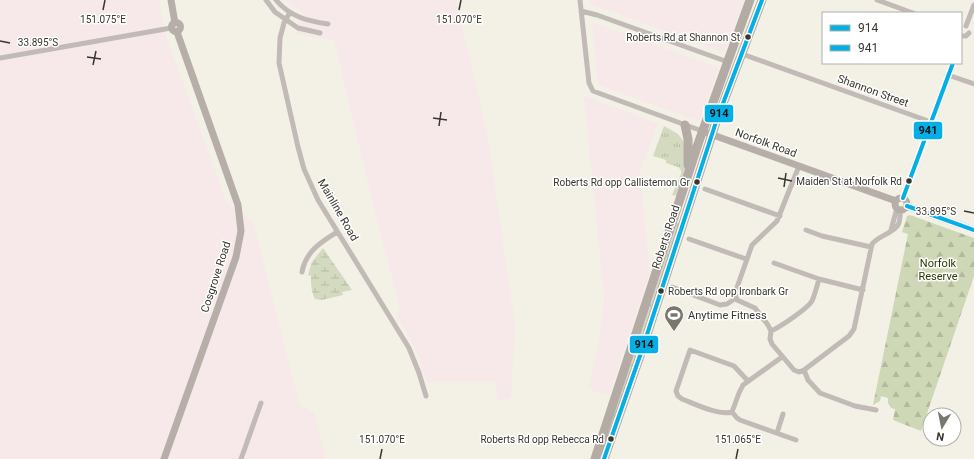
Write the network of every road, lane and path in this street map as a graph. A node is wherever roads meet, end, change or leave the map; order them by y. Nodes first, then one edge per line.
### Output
1 (171, 0) edge
2 (266, 0) edge
3 (276, 0) edge
4 (580, 0) edge
5 (750, 0) edge
6 (762, 0) edge
7 (877, 0) edge
8 (974, 5) edge
9 (581, 11) junction
10 (290, 12) junction
11 (910, 12) edge
12 (286, 20) junction
13 (328, 24) dead end
14 (174, 27) junction
15 (964, 27) edge
16 (320, 33) dead end
17 (972, 34) edge
18 (962, 37) edge
19 (742, 54) junction
20 (0, 58) edge
21 (728, 62) junction
22 (953, 64) edge
23 (948, 75) junction
24 (974, 84) edge
25 (931, 122) junction
26 (685, 125) junction
27 (702, 131) junction
28 (712, 135) junction
29 (799, 166) junction
30 (689, 172) junction
31 (705, 189) dead end
32 (903, 198) joint
33 (900, 206) junction
34 (780, 216) junction
35 (806, 230) dead end
36 (974, 230) edge
37 (338, 232) junction
38 (689, 239) dead end
39 (871, 247) junction
40 (746, 259) junction
41 (774, 263) dead end
42 (302, 272) dead end
43 (819, 279) junction
44 (672, 288) dead end
45 (863, 290) junction
46 (736, 298) junction
47 (771, 331) junction
48 (782, 358) junction
49 (804, 370) junction
50 (748, 381) junction
51 (426, 396) dead end
52 (261, 403) dead end
53 (876, 410) dead end
54 (732, 412) junction
55 (783, 414) dead end
56 (777, 433) junction
57 (796, 440) dead end
58 (164, 459) edge
59 (241, 459) edge
60 (595, 459) edge
61 (604, 459) edge

1 - 14 main road, Cosgrove Road
2 - 12 street
3 - 10 street
4 - 9 street
5 - 21 highway, Roberts Road
6 - 19 highway, Roberts Road
7 - 11 street
8 - 15 street
9 - 21 street
9 - 26 street, Norfolk Road
10 - 12 street, Mainline Road
10 - 13 street
12 - 16 street
12 - 37 street, Mainline Road
14 - 20 street
14 - 58 main road, Cosgrove Road
15 - 17 street
17 - 18 street
19 - 25 street, Shannon Street
19 - 28 highway, Roberts Road
21 - 27 highway, Roberts Road
22 - 23 street
23 - 24 street
23 - 25 street
25 - 32 street
26 - 27 street, Norfolk Road
26 - 30 highway
27 - 28 main road, Norfolk Road
27 - 30 highway, Roberts Road
28 - 29 main road, Norfolk Road
28 - 61 highway, Roberts Road
29 - 33 main road, Norfolk Road
29 - 34 street
30 - 60 highway, Roberts Road
31 - 34 street
32 - 33 main road
33 - 36 main road, Norfolk Road
33 - 39 street
34 - 40 street
35 - 39 street
37 - 42 street
37 - 51 street, Mainline Road
38 - 40 street
39 - 45 street
40 - 46 street
41 - 43 street
43 - 45 street
43 - 47 street
44 - 46 street
45 - 49 street
46 - 47 street
47 - 48 street
48 - 49 street
48 - 50 street
49 - 53 street
50 - 54 street
50 - 54 street
52 - 59 street
54 - 56 street
55 - 56 street
56 - 57 street

